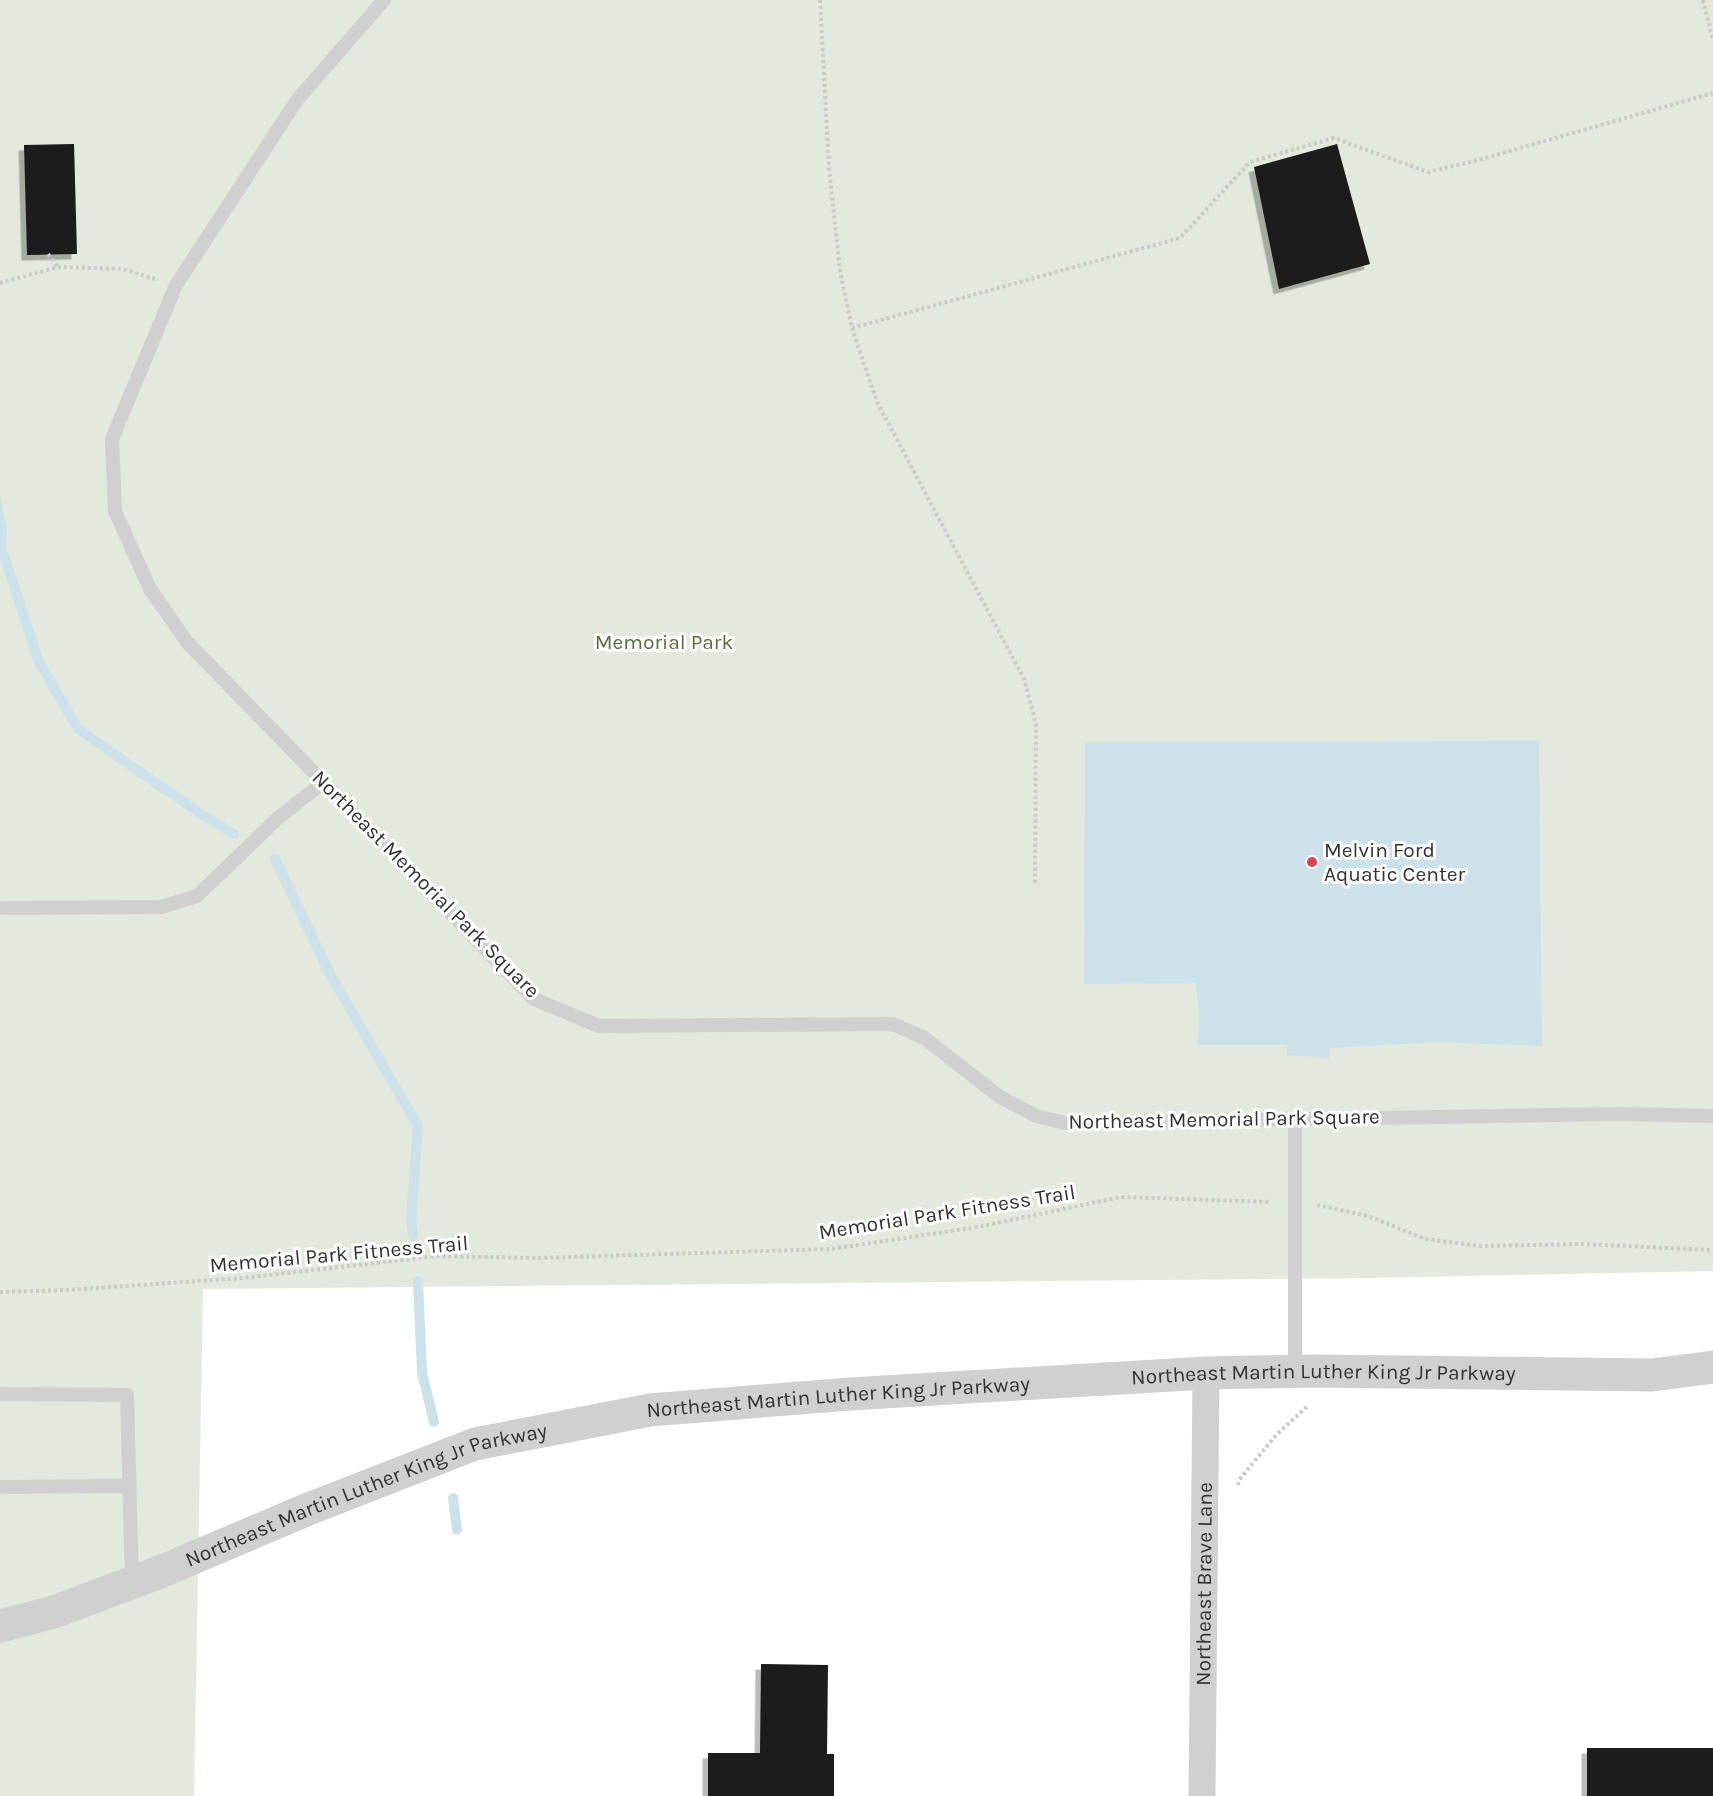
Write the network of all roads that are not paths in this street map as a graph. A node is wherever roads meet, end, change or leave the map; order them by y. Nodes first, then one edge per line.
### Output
1 (384, 0) edge
2 (324, 781) junction
3 (0, 908) edge
4 (1713, 1116) edge
5 (1295, 1119) junction
6 (1713, 1367) edge
7 (1295, 1371) junction
8 (1206, 1373) junction
9 (0, 1394) edge
10 (129, 1486) junction
11 (0, 1487) edge
12 (132, 1582) junction
13 (0, 1626) edge
14 (1202, 1796) edge

1 - 2 lane, Northeast Memorial Park Square
2 - 3 lane
2 - 5 lane, Northeast Memorial Park Square
4 - 5 lane, Northeast Memorial Park Square
5 - 7 lane
6 - 7 street, Northeast Martin Luther King Jr Parkway
7 - 8 street, Northeast Martin Luther King Jr Parkway
8 - 12 street, Northeast Martin Luther King Jr Parkway
8 - 14 street, Northeast Brave Lane
9 - 10 lane
10 - 11 lane
10 - 12 lane
12 - 13 street, Northeast Martin Luther King Jr Parkway

